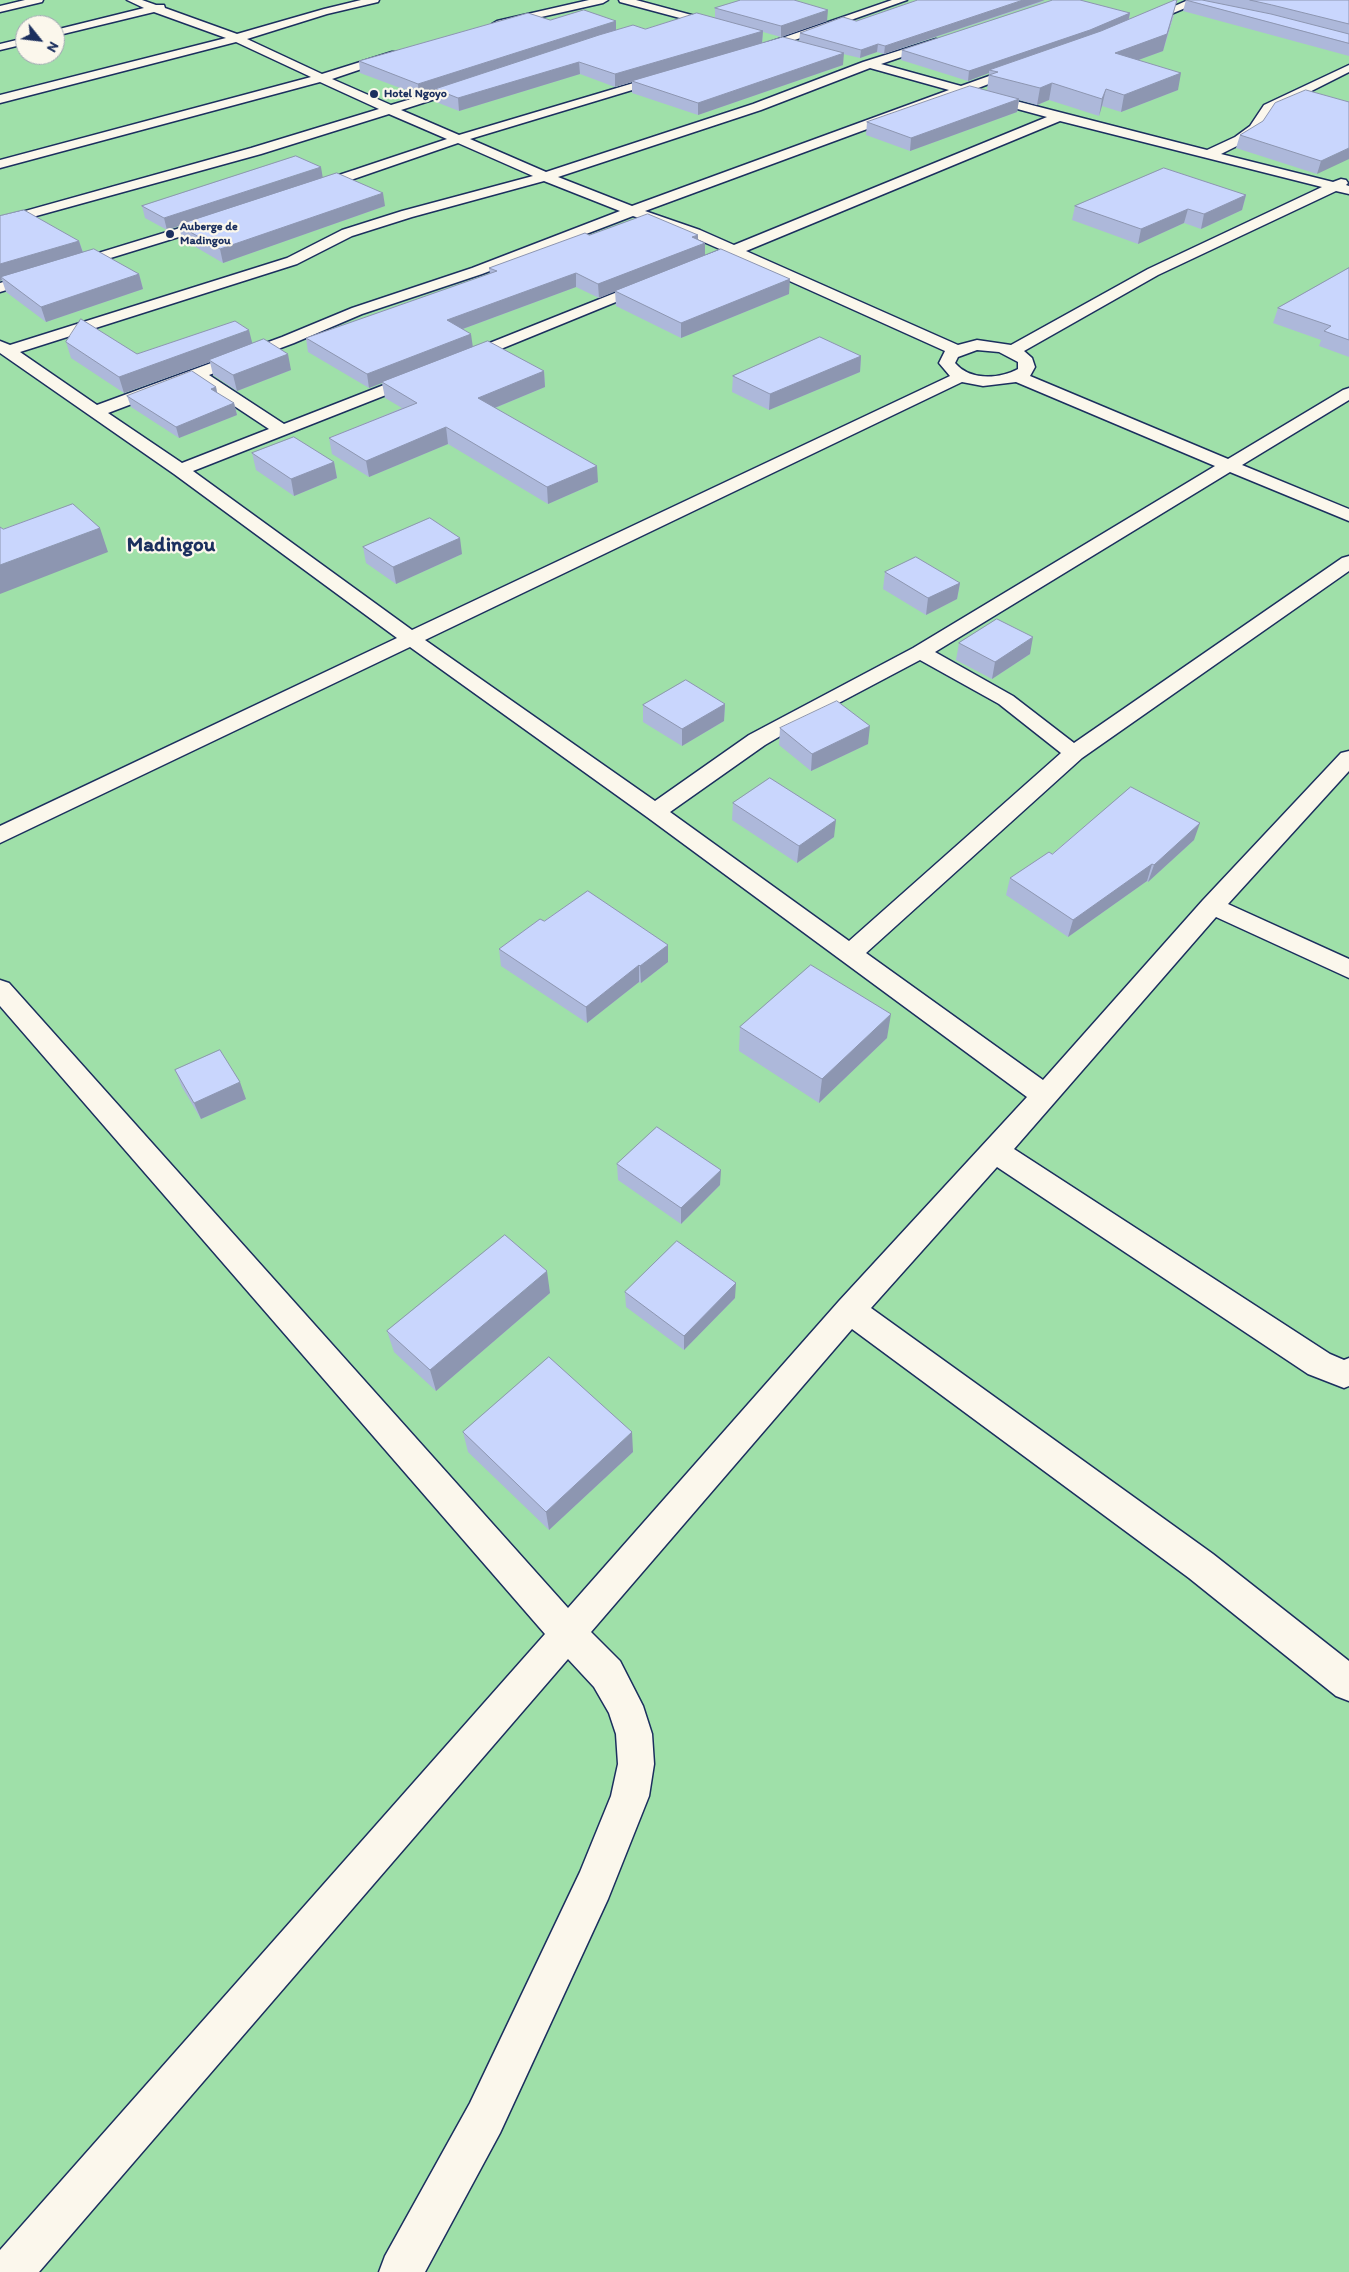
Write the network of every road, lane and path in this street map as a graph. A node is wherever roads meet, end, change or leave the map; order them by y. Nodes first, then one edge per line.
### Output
1 (38, 0) edge
2 (132, 0) edge
3 (374, 0) edge
4 (603, 0) edge
5 (624, 0) edge
6 (902, 0) edge
7 (1168, 0) edge
8 (172, 4) dead end
9 (156, 8) junction
10 (0, 9) edge
11 (685, 17) junction
12 (668, 22) edge
13 (487, 26) edge
14 (730, 28) edge
15 (1127, 28) edge
16 (65, 31) edge
17 (757, 35) edge
18 (952, 37) edge
19 (237, 38) junction
20 (783, 42) junction
21 (15, 43) edge
22 (0, 47) edge
23 (801, 47) edge
24 (406, 51) edge
25 (746, 54) edge
26 (852, 60) edge
27 (1040, 61) edge
28 (868, 65) junction
29 (1349, 68) edge
30 (679, 73) edge
31 (322, 78) junction
32 (484, 81) edge
33 (961, 89) junction
34 (4, 96) edge
35 (393, 110) junction
36 (1059, 117) junction
37 (461, 138) junction
38 (1210, 154) junction
39 (0, 164) edge
40 (546, 176) junction
41 (1349, 180) edge
42 (1335, 186) junction
43 (1349, 190) edge
44 (296, 194) edge
45 (632, 210) junction
46 (230, 216) edge
47 (0, 222) edge
48 (734, 250) junction
49 (680, 271) edge
50 (662, 278) edge
51 (0, 288) edge
52 (4, 349) edge
53 (956, 350) junction
54 (1012, 350) junction
55 (196, 374) junction
56 (962, 376) junction
57 (1018, 377) junction
58 (1349, 394) edge
59 (95, 412) junction
60 (282, 430) junction
61 (1228, 466) junction
62 (180, 470) junction
63 (1349, 516) edge
64 (1349, 562) edge
65 (411, 639) junction
66 (920, 652) junction
67 (1074, 753) junction
68 (1349, 758) edge
69 (655, 812) junction
70 (0, 835) edge
71 (1212, 906) junction
72 (850, 954) junction
73 (1349, 969) edge
74 (0, 989) edge
75 (1045, 1096) junction
76 (995, 1151) junction
77 (850, 1310) junction
78 (1349, 1372) edge
79 (567, 1632) junction
80 (1349, 1683) edge
81 (10, 2272) edge
82 (401, 2272) edge

1 - 10 street
2 - 9 street
3 - 19 street
4 - 13 street
5 - 11 street
6 - 20 street
7 - 15 street
8 - 9 street
9 - 16 street
9 - 19 street
11 - 12 street
11 - 14 street
17 - 20 street
18 - 28 street
19 - 31 street
19 - 34 street
20 - 23 street
20 - 25 street
21 - 22 street
24 - 31 street
26 - 28 street
27 - 33 street
28 - 33 street
28 - 40 street
29 - 38 street
30 - 37 street
31 - 35 street
31 - 39 street
32 - 35 street
33 - 36 street
33 - 45 street
35 - 37 street
35 - 47 street
36 - 38 street
36 - 48 street
37 - 40 street
37 - 44 street
38 - 42 street
40 - 45 street
40 - 52 street
41 - 42 street
42 - 43 street
42 - 54 street
45 - 48 street
45 - 55 street
46 - 51 street
48 - 49 street
48 - 53 street
50 - 60 street
52 - 59 street
53 - 54 street
53 - 56 street
54 - 57 street
55 - 59 street
55 - 60 street
56 - 57 street
56 - 65 street
57 - 61 street
58 - 61 street
59 - 62 street
60 - 62 street
61 - 63 street
61 - 66 street
62 - 65 street
64 - 67 street
65 - 69 street
65 - 70 street
66 - 67 street
66 - 69 street
67 - 72 street
68 - 71 street
69 - 72 street
71 - 73 street
71 - 75 street
72 - 75 street
74 - 79 street
75 - 76 street
76 - 77 street
76 - 78 street
77 - 79 street
77 - 80 street
79 - 81 street
79 - 82 street

